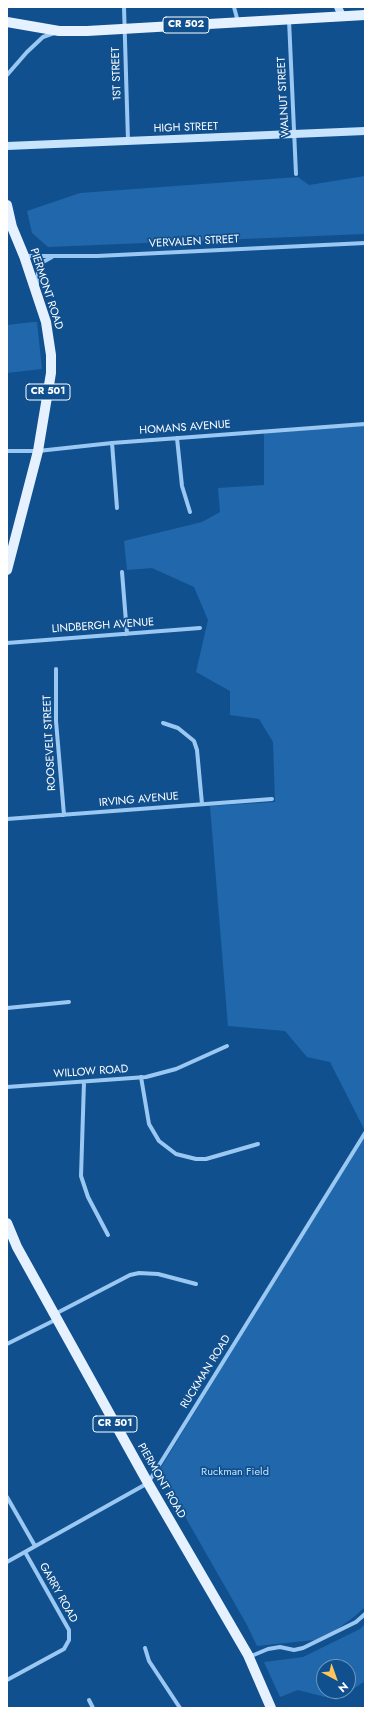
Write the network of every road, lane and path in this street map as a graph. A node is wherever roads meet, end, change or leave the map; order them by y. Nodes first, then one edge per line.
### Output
1 (124, 7) edge
2 (234, 7) edge
3 (340, 11) edge
4 (365, 15) edge
5 (289, 19) junction
6 (7, 22) edge
7 (238, 22) junction
8 (125, 29) junction
9 (59, 31) junction
10 (7, 75) edge
11 (365, 131) edge
12 (295, 134) junction
13 (128, 141) junction
14 (7, 146) edge
15 (296, 174) dead end
16 (7, 205) edge
17 (365, 243) edge
18 (24, 256) junction
19 (53, 256) junction
20 (36, 290) junction
21 (365, 424) edge
22 (177, 438) junction
23 (112, 443) junction
24 (7, 451) edge
25 (38, 451) junction
26 (117, 508) dead end
27 (190, 512) dead end
28 (7, 570) edge
29 (122, 572) dead end
30 (200, 628) dead end
31 (126, 634) junction
32 (7, 643) edge
33 (56, 669) dead end
34 (163, 724) dead end
35 (272, 799) dead end
36 (202, 804) junction
37 (64, 815) junction
38 (7, 819) edge
39 (70, 1002) dead end
40 (7, 1008) edge
41 (227, 1046) dead end
42 (141, 1077) junction
43 (84, 1082) junction
44 (7, 1087) edge
45 (365, 1133) edge
46 (258, 1144) dead end
47 (7, 1223) edge
48 (108, 1235) dead end
49 (196, 1284) dead end
50 (56, 1317) junction
51 (7, 1344) edge
52 (148, 1484) junction
53 (7, 1497) edge
54 (35, 1546) junction
55 (25, 1552) junction
56 (7, 1562) edge
57 (365, 1614) edge
58 (145, 1648) dead end
59 (249, 1657) junction
60 (7, 1680) edge
61 (89, 1700) dead end
62 (93, 1708) edge
63 (180, 1708) edge
64 (271, 1708) edge

1 - 8 street, 1ST STREET
2 - 7 street
3 - 4 main road, CR 502
3 - 5 main road, CR 502
5 - 7 main road, CR 502
5 - 12 street, WALNUT STREET
6 - 9 main road, CR 502
7 - 8 main road, CR 502
8 - 9 main road, CR 502
8 - 13 street, 1ST STREET
9 - 10 street
11 - 12 street, HIGH STREET
12 - 13 street, HIGH STREET
12 - 15 street, WALNUT STREET
13 - 14 street, HIGH STREET
16 - 18 main road, PIERMONT ROAD / CR 501
17 - 19 street, VERVALEN STREET
18 - 19 street, VERVALEN STREET
18 - 20 main road, PIERMONT ROAD / CR 501
19 - 20 street
20 - 25 main road, PIERMONT ROAD / CR 501
21 - 22 street, HOMANS AVENUE
22 - 23 street, HOMANS AVENUE
22 - 27 street
23 - 25 street, HOMANS AVENUE
23 - 26 street
24 - 25 street, HOMANS AVENUE
25 - 28 main road, PIERMONT ROAD / CR 501
29 - 31 street
30 - 31 street, LINDBERGH AVENUE
31 - 32 street, LINDBERGH AVENUE
33 - 37 street, ROOSEVELT STREET
34 - 36 street
35 - 36 street, IRVING AVENUE
36 - 37 street, IRVING AVENUE
37 - 38 street, IRVING AVENUE
39 - 40 street
41 - 42 street, WILLOW ROAD
42 - 43 street, WILLOW ROAD
42 - 46 street
43 - 44 street, WILLOW ROAD
43 - 48 street
45 - 52 street, RUCKMAN ROAD
47 - 50 main road, PIERMONT ROAD / CR 501
49 - 50 street
50 - 51 street
50 - 52 main road, PIERMONT ROAD / CR 501
52 - 54 street, RUCKMAN ROAD
52 - 59 main road, PIERMONT ROAD / CR 501
53 - 54 street
54 - 55 street, RUCKMAN ROAD
55 - 56 street, RUCKMAN ROAD
55 - 60 street, GARRY ROAD
57 - 59 street
58 - 63 street
59 - 64 main road, PIERMONT ROAD / CR 501
61 - 62 street

